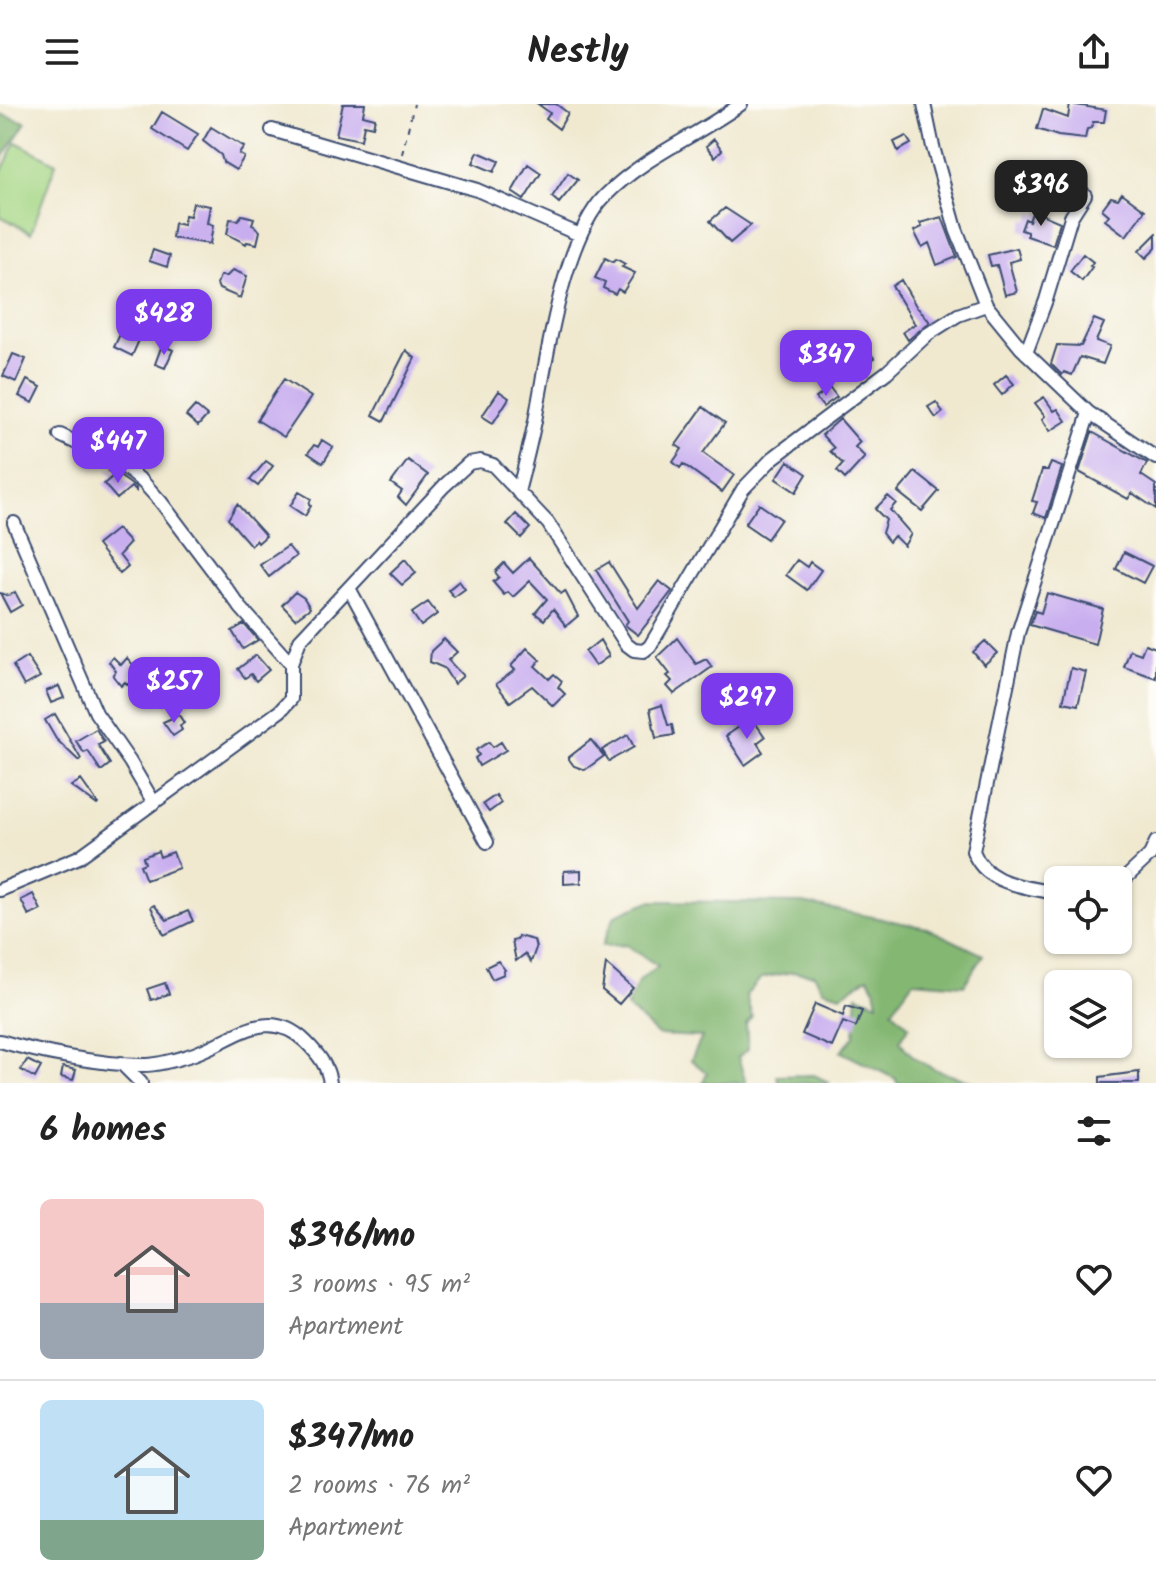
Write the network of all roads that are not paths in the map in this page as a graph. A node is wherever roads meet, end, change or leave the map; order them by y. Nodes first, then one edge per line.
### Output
1 (741, 104) edge
2 (924, 104) edge
3 (272, 130) dead end
4 (1085, 195) dead end
5 (580, 235) junction
6 (986, 305) junction
7 (1026, 353) junction
8 (1089, 413) junction
9 (60, 435) dead end
10 (1156, 458) edge
11 (518, 492) junction
12 (14, 523) dead end
13 (349, 588) junction
14 (291, 664) junction
15 (154, 803) junction
16 (487, 842) dead end
17 (1156, 842) edge
18 (1132, 872) edge
19 (0, 890) edge
20 (1044, 891) edge
21 (0, 1041) edge
22 (121, 1063) junction
23 (141, 1083) edge
24 (330, 1083) edge

1 - 5 street
2 - 6 street
3 - 5 street
4 - 7 street
5 - 11 street
6 - 7 street
6 - 11 street
7 - 8 street
8 - 10 street
8 - 20 street
9 - 14 street
11 - 13 street
12 - 15 street
13 - 14 street
13 - 16 street
14 - 15 street
15 - 19 street
17 - 18 street
21 - 22 street
22 - 23 street
22 - 24 street

